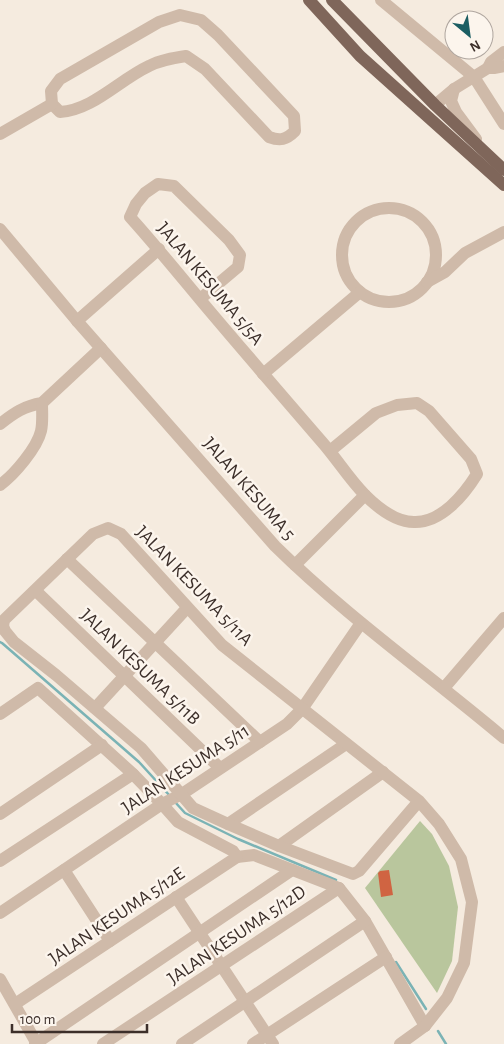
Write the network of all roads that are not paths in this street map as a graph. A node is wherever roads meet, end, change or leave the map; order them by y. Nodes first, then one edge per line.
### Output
1 (309, 0) edge
2 (332, 0) edge
3 (382, 0) edge
4 (504, 52) edge
5 (504, 66) edge
6 (488, 68) junction
7 (474, 77) junction
8 (454, 89) junction
9 (52, 104) junction
10 (435, 105) junction
11 (504, 124) edge
12 (0, 134) edge
13 (487, 154) junction
14 (504, 170) edge
15 (504, 185) edge
16 (504, 232) edge
17 (3, 238) edge
18 (159, 249) junction
19 (427, 282) junction
20 (360, 292) junction
21 (200, 299) junction
22 (77, 321) junction
23 (101, 348) junction
24 (263, 374) junction
25 (42, 403) junction
26 (0, 424) edge
27 (330, 451) junction
28 (0, 485) edge
29 (365, 495) junction
30 (67, 559) junction
31 (295, 565) junction
32 (36, 591) junction
33 (188, 608) junction
34 (504, 618) edge
35 (360, 623) junction
36 (155, 642) junction
37 (124, 676) junction
38 (444, 688) junction
39 (95, 708) junction
40 (302, 709) junction
41 (0, 714) edge
42 (504, 738) edge
43 (260, 742) junction
44 (346, 744) junction
45 (102, 745) junction
46 (220, 768) junction
47 (383, 772) junction
48 (133, 774) junction
49 (172, 799) junction
50 (419, 801) junction
51 (0, 814) edge
52 (228, 824) junction
53 (279, 846) junction
54 (237, 857) junction
55 (0, 861) edge
56 (64, 870) junction
57 (292, 870) junction
58 (339, 888) junction
59 (176, 897) junction
60 (0, 913) edge
61 (365, 921) junction
62 (200, 932) junction
63 (110, 941) junction
64 (386, 957) junction
65 (222, 966) junction
66 (0, 979) edge
67 (246, 1001) junction
68 (15, 1004) junction
69 (425, 1026) junction
70 (270, 1040) edge
71 (36, 1044) edge
72 (103, 1044) edge
73 (182, 1044) edge
74 (253, 1044) edge
75 (400, 1044) edge

1 - 15 main road
2 - 10 main road
3 - 7 street
4 - 6 street
5 - 6 street
6 - 7 street
7 - 8 street
7 - 11 street
8 - 10 street
8 - 13 street
9 - 9 street
9 - 12 street
10 - 13 main road
13 - 14 main road
16 - 19 street
17 - 22 street, JALAN KESUMA 5
18 - 21 street, JALAN KESUMA 5/5A
18 - 21 street, JALAN KESUMA 5/5A
18 - 22 street
19 - 20 street
19 - 20 street
20 - 24 street
21 - 24 street, JALAN KESUMA 5/5A
22 - 23 street, JALAN KESUMA 5
23 - 25 street
23 - 31 street, JALAN KESUMA 5
24 - 27 street, JALAN KESUMA 5/5A
25 - 26 street
25 - 28 street
27 - 29 street
27 - 29 street
29 - 31 street
30 - 32 street, JALAN KESUMA 5/11A
30 - 33 street, JALAN KESUMA 5/11A
30 - 36 street
31 - 35 street, JALAN KESUMA 5
32 - 37 street, JALAN KESUMA 5/11B
32 - 39 street, JALAN KESUMA 5/11A
33 - 36 street
33 - 40 street, JALAN KESUMA 5/11A
34 - 38 street
35 - 38 street, JALAN KESUMA 5
35 - 40 street, JALAN KESUMA 5/11
36 - 37 street
36 - 43 street
37 - 39 street
37 - 46 street, JALAN KESUMA 5/11B
38 - 42 street, JALAN KESUMA 5
39 - 49 street, JALAN KESUMA 5/11A
40 - 43 street, JALAN KESUMA 5/11
40 - 44 street, JALAN KESUMA 5/11A
41 - 45 street
43 - 46 street, JALAN KESUMA 5/11
44 - 47 street, JALAN KESUMA 5/11A
44 - 52 street
45 - 48 street
45 - 51 street
46 - 49 street, JALAN KESUMA 5/11
47 - 50 street, JALAN KESUMA 5/11A
47 - 53 street
48 - 49 street
48 - 55 street
49 - 52 street
49 - 54 street
49 - 56 street, JALAN KESUMA 5/11
50 - 53 street
50 - 69 street, JALAN KESUMA 5/11A
52 - 53 street
54 - 57 street
54 - 59 street, JALAN KESUMA 5/12E
56 - 60 street, JALAN KESUMA 5/11
56 - 63 street
57 - 58 street
57 - 62 street
58 - 61 street
58 - 65 street, JALAN KESUMA 5/12D
59 - 62 street
59 - 63 street, JALAN KESUMA 5/12E
61 - 64 street
61 - 67 street
62 - 65 street
62 - 71 street
63 - 68 street, JALAN KESUMA 5/12E
64 - 69 street
64 - 70 street
65 - 67 street
65 - 72 street, JALAN KESUMA 5/12D
66 - 68 street
67 - 70 street
67 - 73 street
68 - 71 street
69 - 75 street, JALAN KESUMA 5/11A
70 - 74 street

